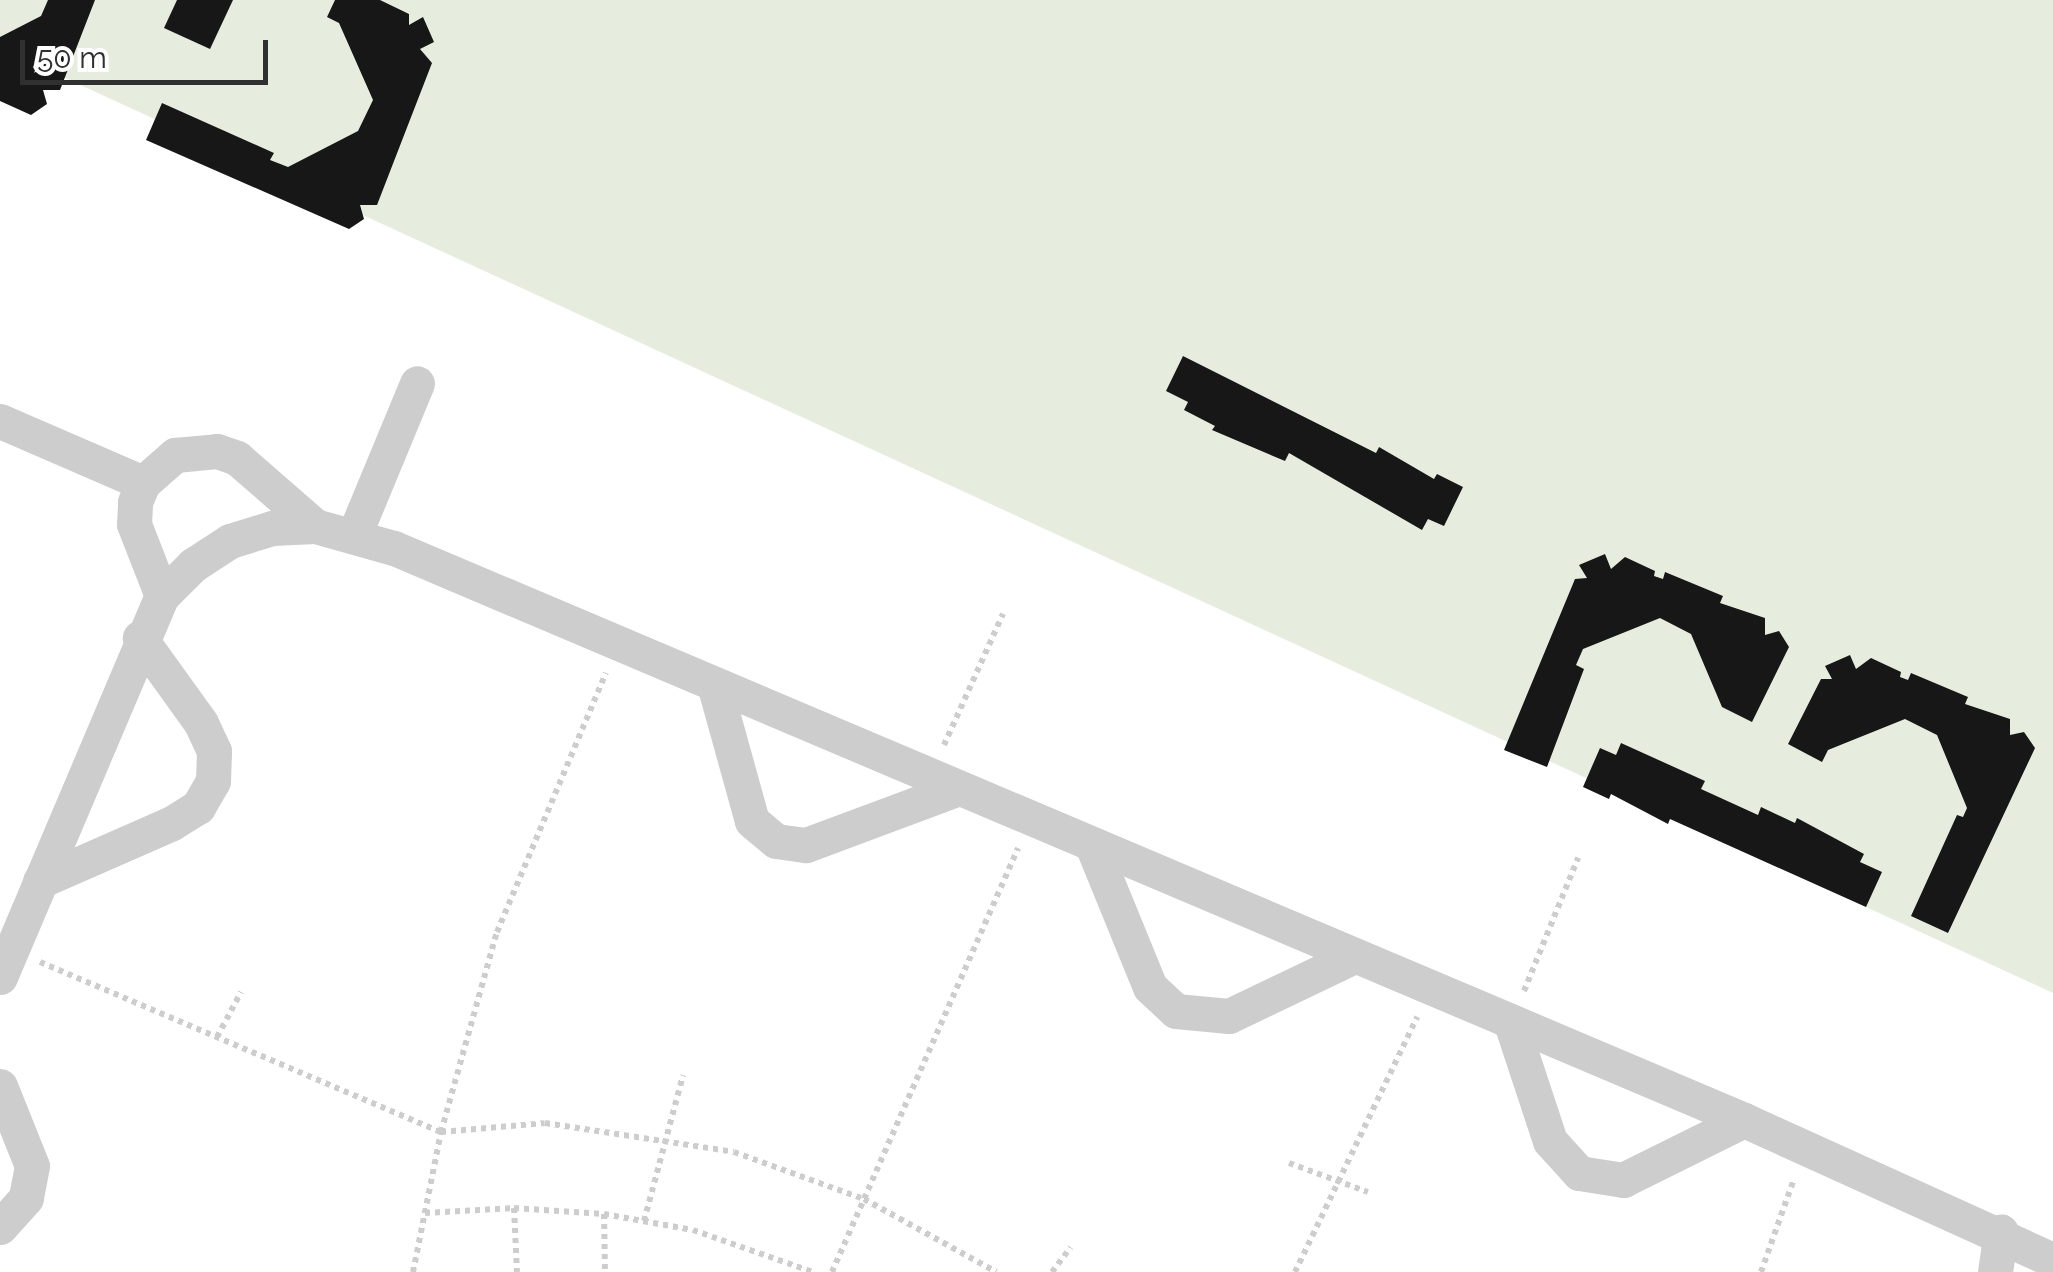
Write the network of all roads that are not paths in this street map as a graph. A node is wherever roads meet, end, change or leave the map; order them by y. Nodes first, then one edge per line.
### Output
1 (417, 383) dead end
2 (0, 421) edge
3 (144, 483) junction
4 (315, 526) junction
5 (355, 534) junction
6 (162, 596) junction
7 (140, 638) junction
8 (714, 684) junction
9 (941, 784) junction
10 (1092, 844) junction
11 (40, 881) junction
12 (1354, 956) junction
13 (6, 963) edge
14 (1511, 1023) junction
15 (0, 1086) edge
16 (1744, 1120) junction
17 (0, 1227) edge
18 (2001, 1231) junction
19 (2053, 1260) edge
20 (1994, 1272) edge

1 - 5 street
2 - 3 street
3 - 4 street
3 - 6 street
4 - 5 street
4 - 6 street
5 - 8 street
6 - 7 street
7 - 11 street
7 - 11 street
8 - 9 street
8 - 9 street
9 - 10 street
10 - 12 street
10 - 12 street
11 - 13 street
12 - 14 street
14 - 16 street
14 - 16 street
15 - 17 street
16 - 18 street
18 - 19 street
18 - 20 street

